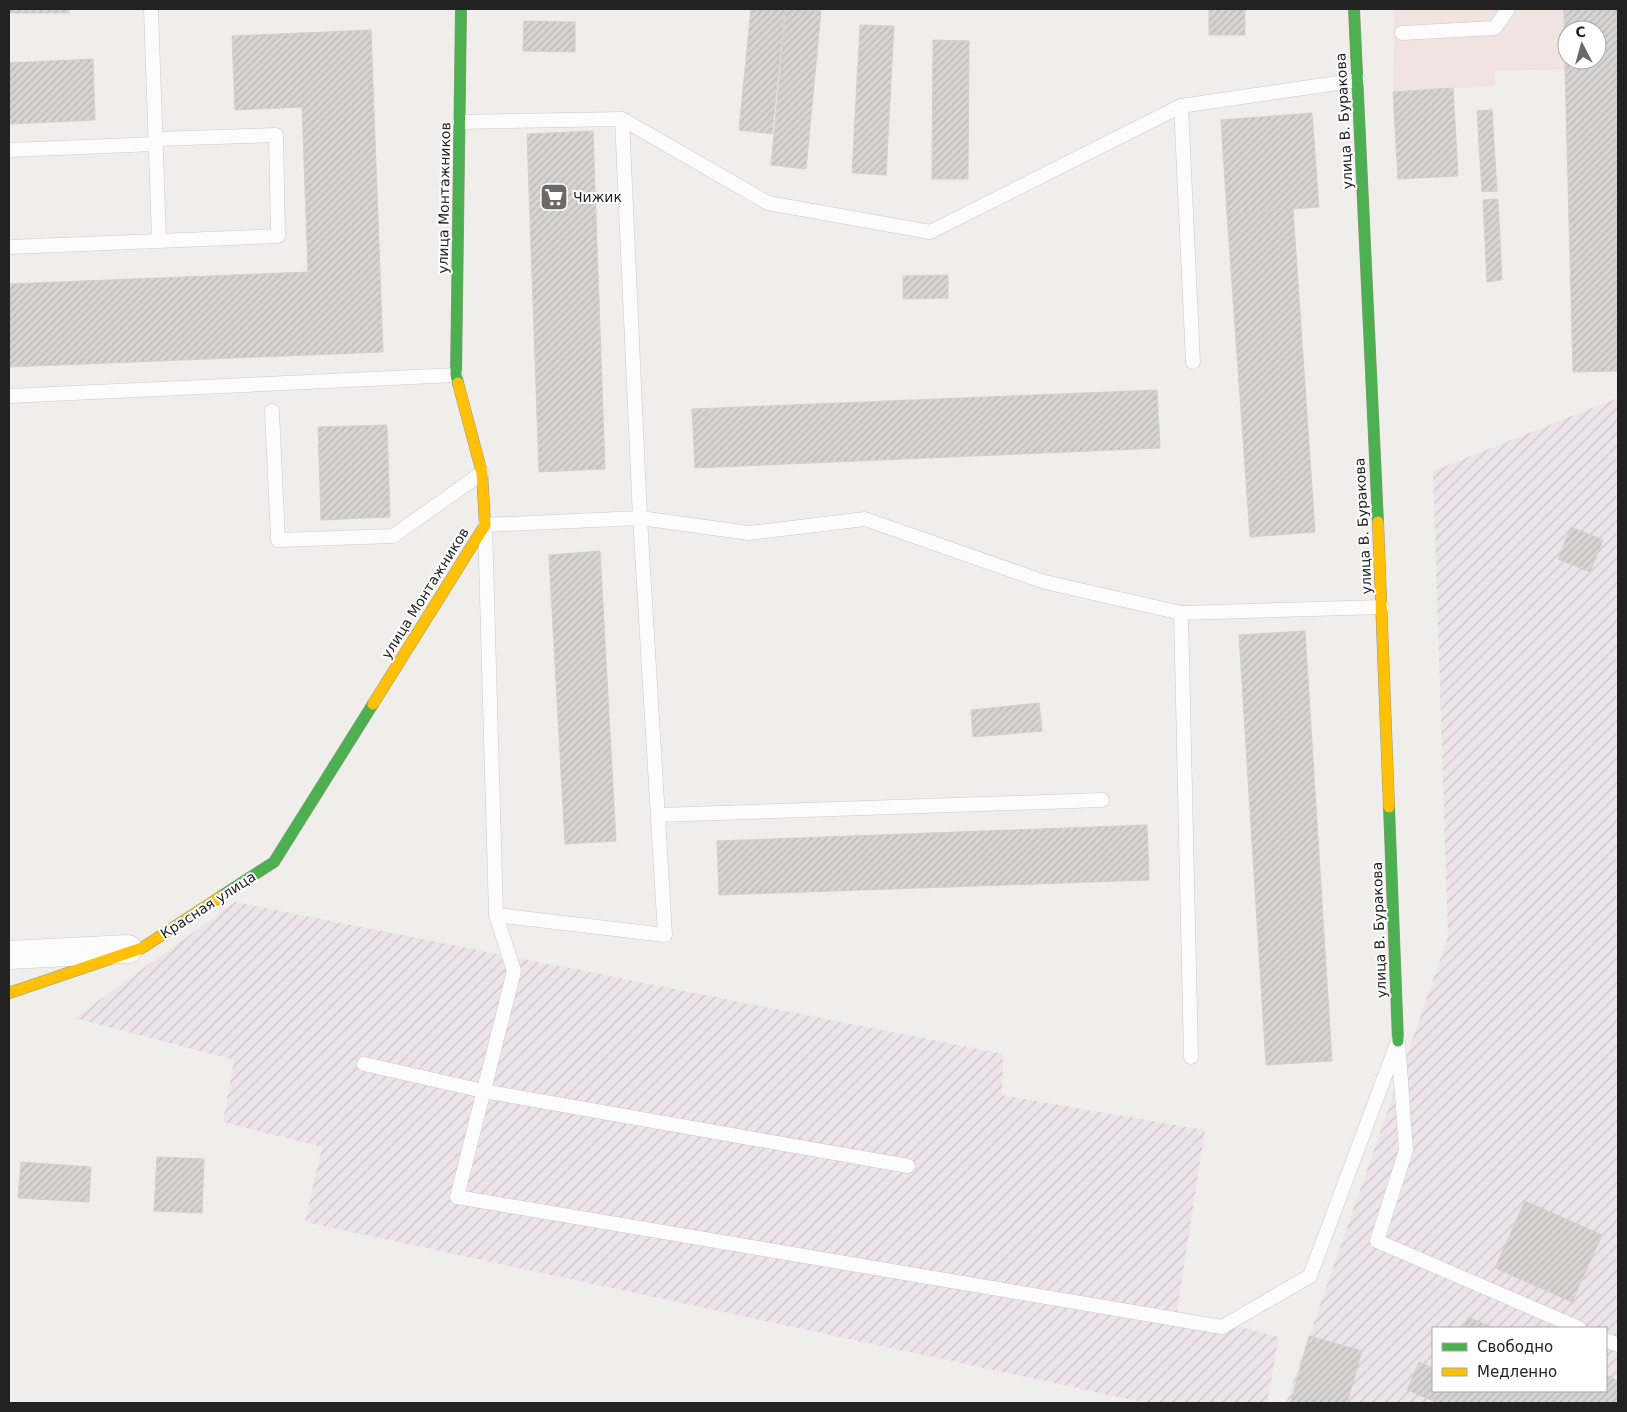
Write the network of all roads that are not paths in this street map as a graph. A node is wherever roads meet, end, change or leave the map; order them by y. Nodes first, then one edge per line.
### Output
1 (151, 9) edge
2 (461, 9) edge
3 (1354, 9) edge
4 (1508, 9) edge
5 (1402, 33) dead end
6 (1358, 80) junction
7 (1181, 106) junction
8 (622, 120) junction
9 (460, 122) junction
10 (156, 141) junction
11 (9, 150) edge
12 (159, 240) junction
13 (9, 247) edge
14 (1193, 362) dead end
15 (456, 375) junction
16 (9, 396) edge
17 (272, 411) dead end
18 (482, 473) junction
19 (640, 518) junction
20 (485, 525) junction
21 (1382, 607) junction
22 (1181, 613) junction
23 (1102, 800) dead end
24 (658, 815) junction
25 (274, 862) joint
26 (496, 916) junction
27 (142, 948) junction
28 (9, 955) edge
29 (9, 993) edge
30 (1398, 1041) junction
31 (1191, 1057) dead end
32 (364, 1064) dead end
33 (484, 1091) junction
34 (908, 1166) dead end
35 (1577, 1327) edge

1 - 10 lane
2 - 9 street, улица Монтажников
3 - 6 street, улица В. Буракова
4 - 5 lane
6 - 7 lane
6 - 21 street, улица В. Буракова
7 - 8 lane
7 - 14 lane
8 - 9 lane
8 - 19 lane
9 - 15 street, улица Монтажников
10 - 11 lane
10 - 12 lane
10 - 12 lane
12 - 13 lane
15 - 16 lane
15 - 18 street, улица Монтажников
17 - 18 lane
18 - 20 street, улица Монтажников
19 - 20 lane
19 - 22 lane
19 - 24 lane
20 - 25 street, улица Монтажников
20 - 26 lane
21 - 22 lane
21 - 30 street, улица В. Буракова
22 - 31 lane
23 - 24 lane
24 - 26 lane
25 - 27 street, Красная улица
26 - 33 lane
27 - 28 street
27 - 29 street, Красная улица
30 - 33 lane
30 - 35 lane
32 - 33 lane
33 - 34 lane

